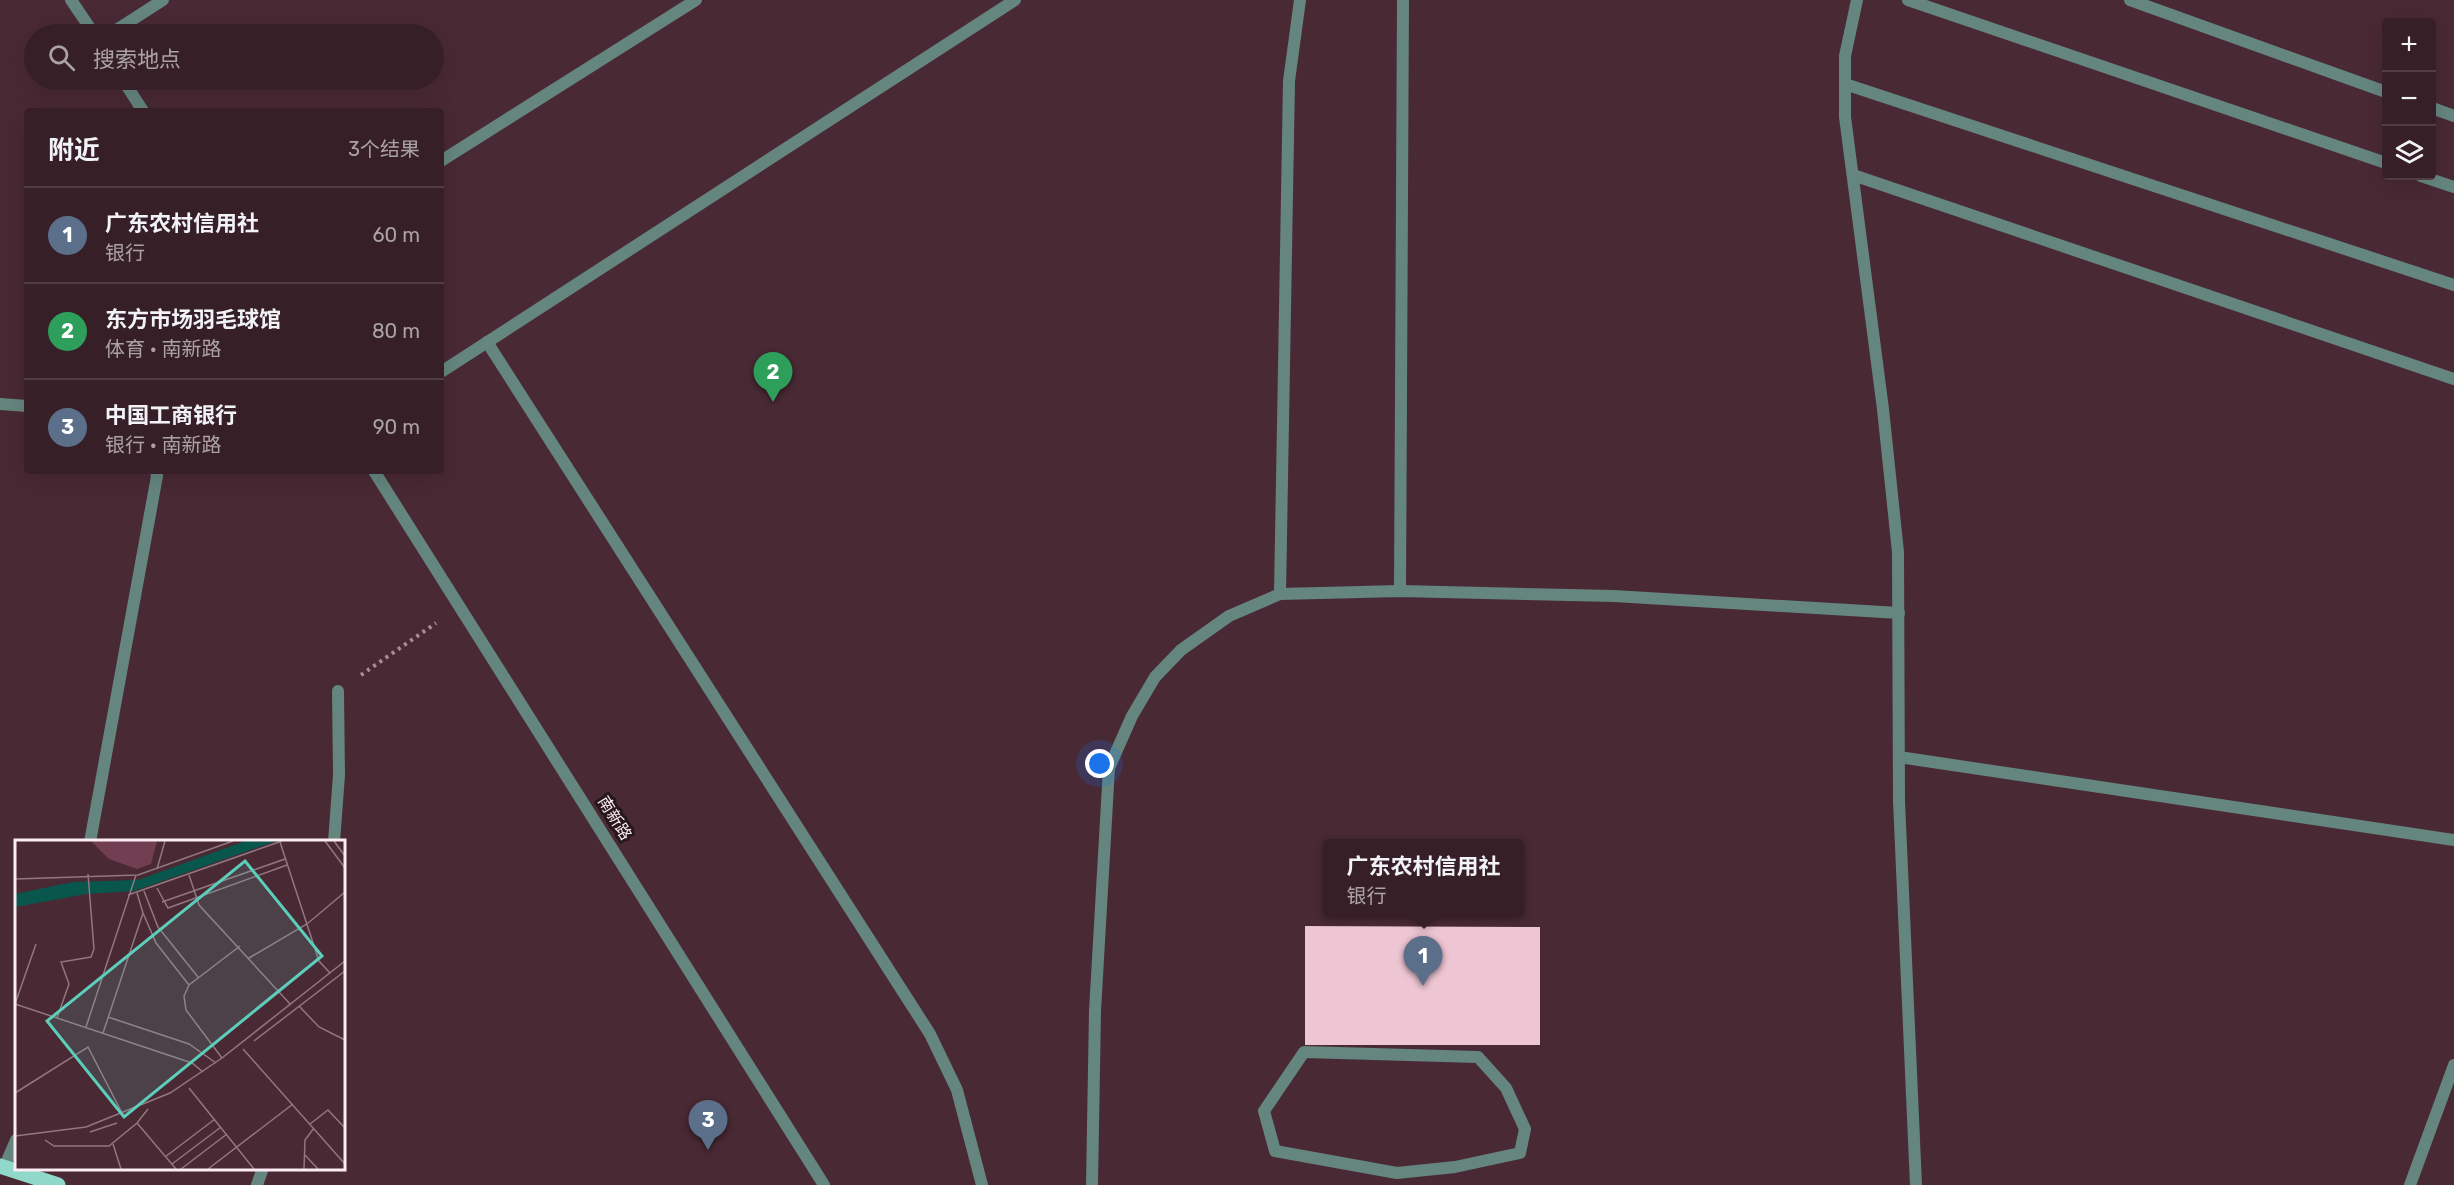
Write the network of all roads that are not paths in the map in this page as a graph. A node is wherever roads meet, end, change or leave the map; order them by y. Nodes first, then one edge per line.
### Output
1 (71, 0) edge
2 (163, 0) edge
3 (696, 0) edge
4 (1015, 0) edge
5 (1300, 0) edge
6 (1402, 0) edge
7 (1857, 0) edge
8 (1908, 0) edge
9 (2130, 0) edge
10 (87, 24) edge
11 (126, 24) edge
12 (1845, 84) junction
13 (129, 90) edge
14 (2382, 91) edge
15 (141, 108) edge
16 (2436, 109) edge
17 (2454, 116) edge
18 (444, 159) edge
19 (2382, 162) edge
20 (1853, 175) junction
21 (2433, 180) edge
22 (2454, 187) edge
23 (2454, 285) edge
24 (486, 342) junction
25 (444, 370) edge
26 (2454, 379) edge
27 (0, 404) edge
28 (24, 406) edge
29 (155, 474) edge
30 (376, 474) edge
31 (1400, 591) junction
32 (1281, 594) junction
33 (1899, 613) junction
34 (338, 691) road end
35 (1899, 757) junction
36 (90, 840) edge
37 (334, 840) edge
38 (2454, 840) edge
39 (2454, 1065) edge
40 (15, 1142) edge
41 (2, 1167) edge
42 (262, 1170) edge
43 (1397, 1179) edge
44 (58, 1185) edge
45 (257, 1185) edge
46 (825, 1185) edge
47 (982, 1185) edge
48 (1092, 1185) edge
49 (1916, 1185) edge
50 (2410, 1185) edge

1 - 10 street
2 - 11 street
3 - 18 street
4 - 24 street
5 - 32 street
6 - 31 street
7 - 12 street
8 - 19 street
9 - 14 street
12 - 20 street
12 - 23 street
13 - 15 street
16 - 17 street
20 - 26 street
20 - 33 street
21 - 22 street
24 - 25 street
24 - 47 street
27 - 28 street
29 - 36 street
30 - 46 street, 南新路
31 - 32 street
31 - 33 street
32 - 48 street
33 - 35 street
34 - 37 street
35 - 38 street
35 - 49 street
39 - 50 street
40 - 41 street
41 - 44 main road
42 - 45 street
43 - 43 street

